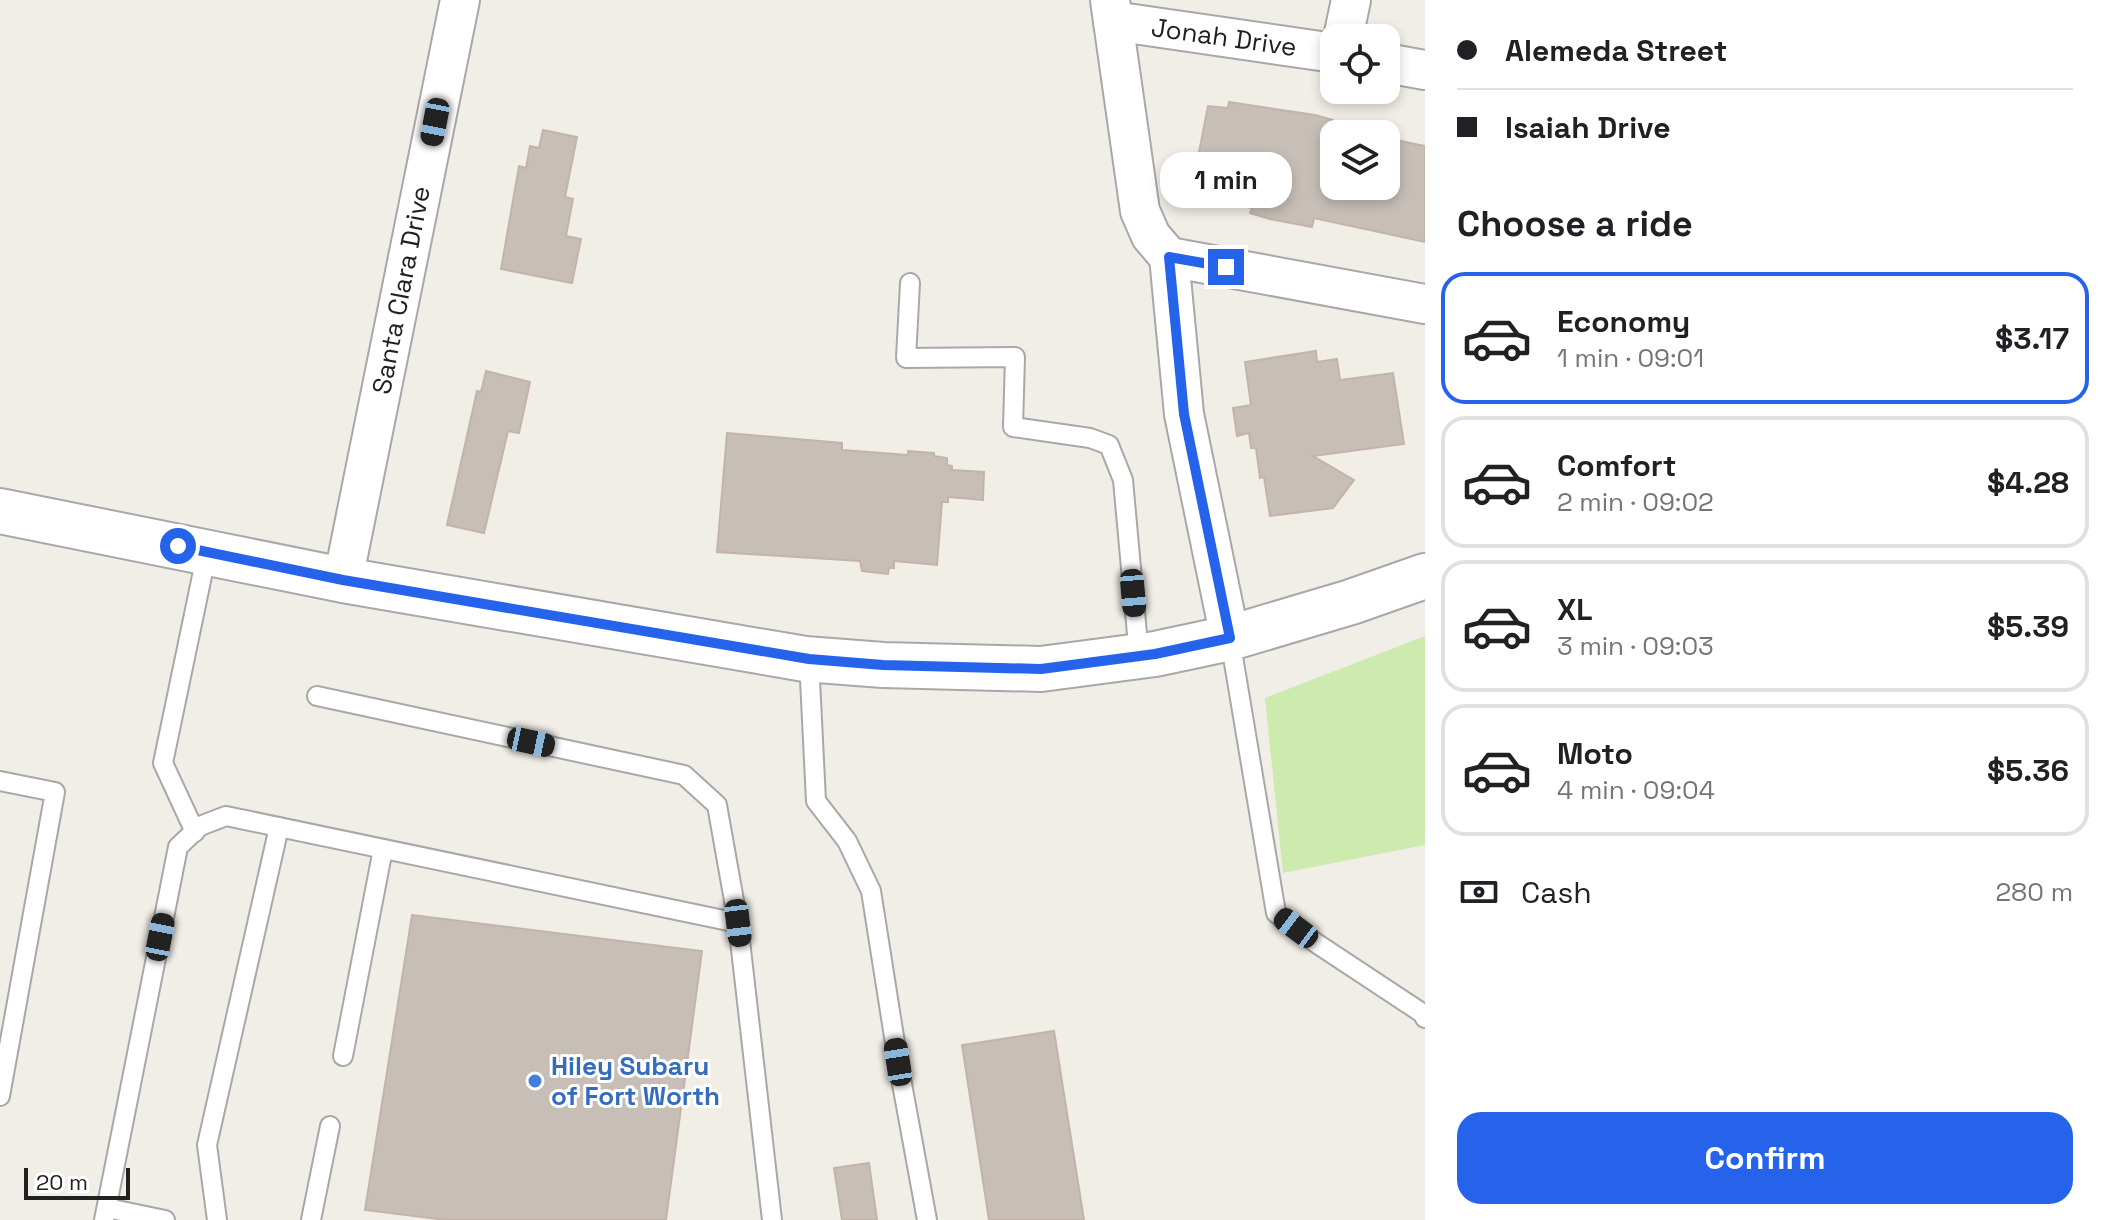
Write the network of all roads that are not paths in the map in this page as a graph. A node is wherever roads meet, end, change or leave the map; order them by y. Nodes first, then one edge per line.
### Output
1 (460, 0) edge
2 (1351, 0) edge
3 (1112, 11) edge
4 (1346, 24) edge
5 (1320, 50) edge
6 (1400, 66) edge
7 (1425, 70) edge
8 (1169, 257) junction
9 (910, 283) dead end
10 (1425, 304) edge
11 (0, 511) edge
12 (207, 552) junction
13 (1425, 576) edge
14 (343, 580) junction
15 (1230, 638) junction
16 (1139, 656) junction
17 (809, 659) junction
18 (317, 696) dead end
19 (0, 781) edge
20 (279, 827) junction
21 (195, 832) junction
22 (383, 849) junction
23 (738, 923) junction
24 (1425, 1018) edge
25 (343, 1056) dead end
26 (0, 1096) edge
27 (330, 1126) dead end
28 (105, 1214) edge
29 (165, 1220) edge
30 (217, 1220) edge
31 (311, 1220) edge
32 (772, 1220) edge
33 (927, 1220) edge

1 - 14 street, Santa Clara Drive
2 - 4 street
3 - 5 street, Jonah Drive
3 - 8 street
6 - 7 street
8 - 10 street
8 - 15 street
9 - 16 lane
11 - 12 street
12 - 14 street
12 - 21 lane
13 - 15 street
14 - 17 street
15 - 16 street
15 - 24 lane
16 - 17 street
17 - 33 lane
18 - 23 lane
19 - 26 lane
20 - 21 lane
20 - 22 lane
20 - 30 lane
21 - 28 lane
22 - 23 lane
22 - 25 lane
23 - 32 lane
27 - 31 lane
28 - 29 lane

